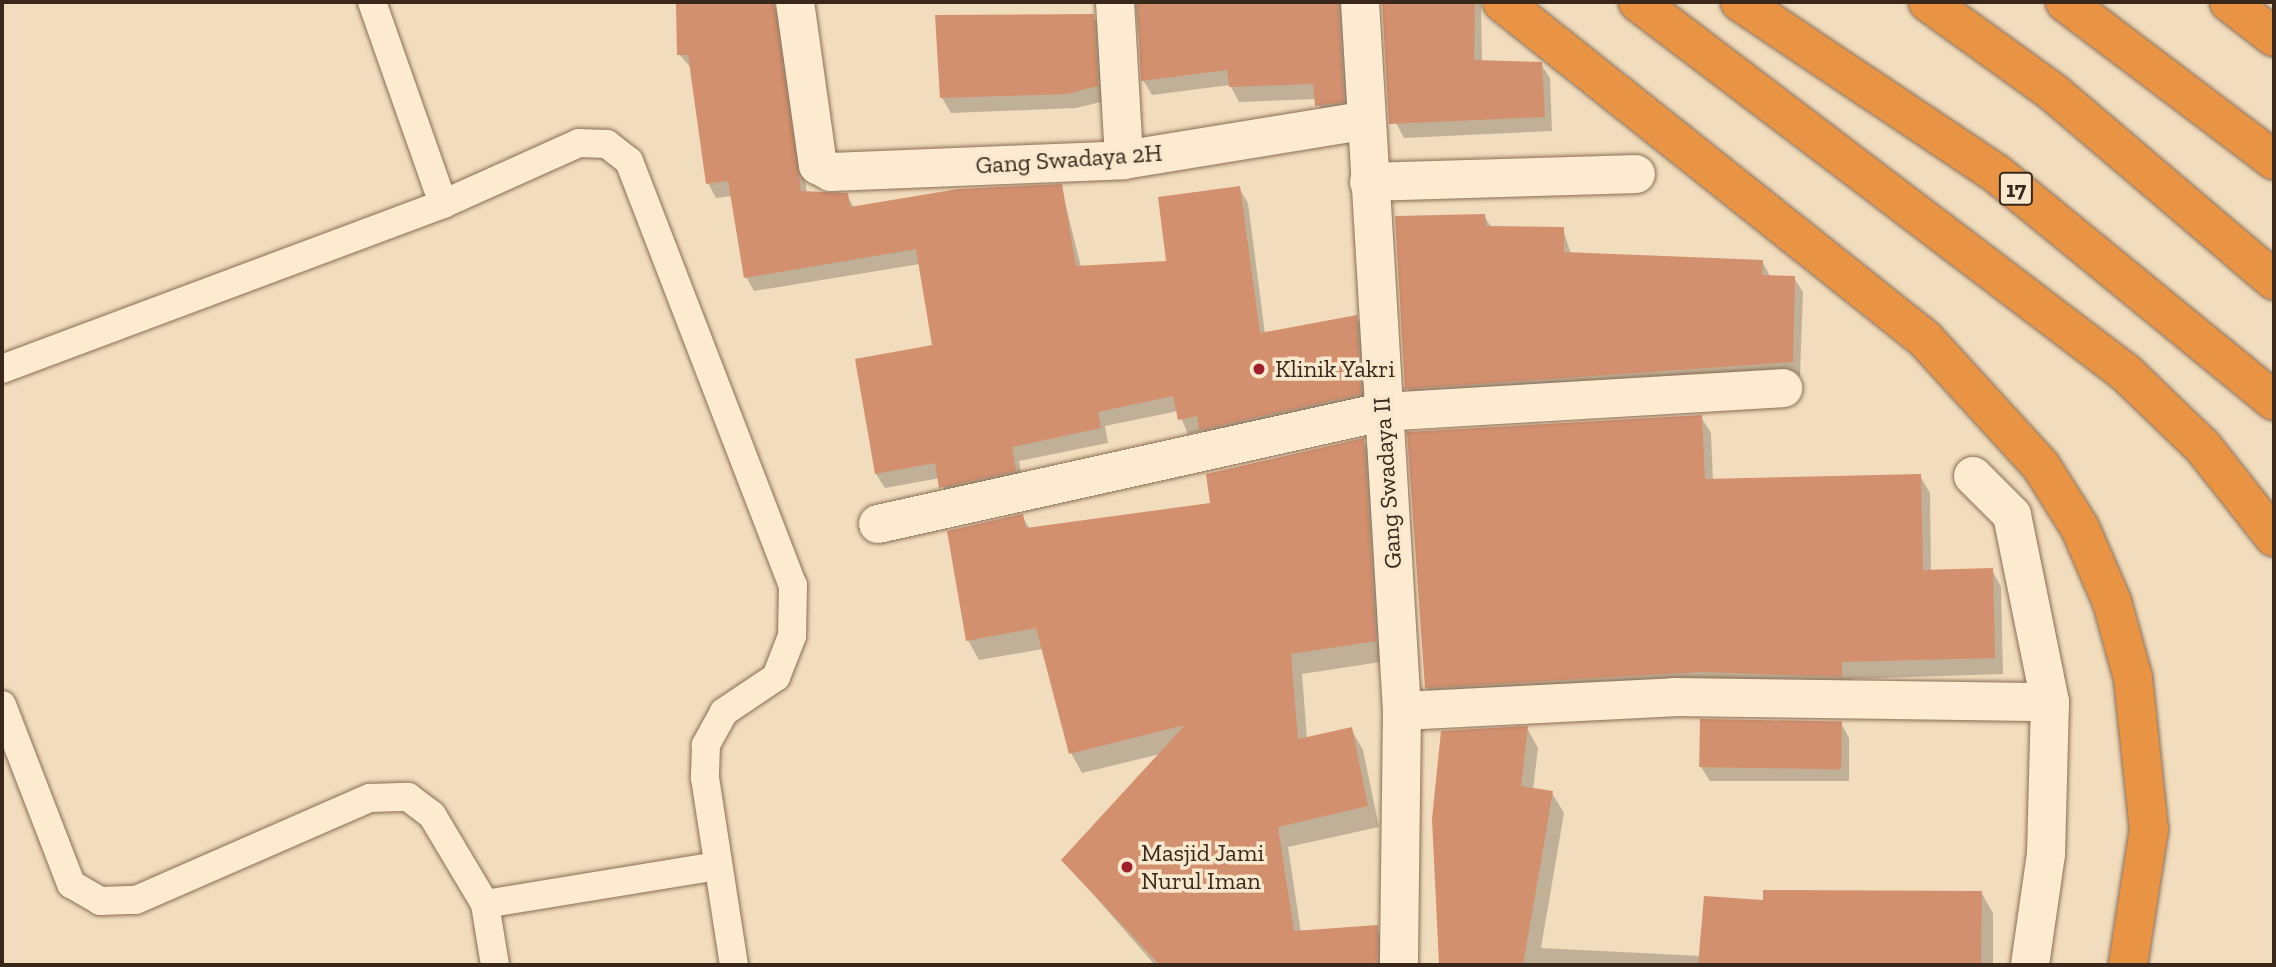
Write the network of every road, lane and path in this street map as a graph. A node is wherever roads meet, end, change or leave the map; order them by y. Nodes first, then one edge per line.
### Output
1 (372, 2) edge
2 (795, 2) edge
3 (1115, 2) edge
4 (1360, 2) edge
5 (1502, 2) edge
6 (1639, 2) edge
7 (1740, 2) edge
8 (1928, 2) edge
9 (2065, 2) edge
10 (2229, 2) edge
11 (2274, 37) edge
12 (1362, 121) junction
13 (1124, 160) junction
14 (2274, 160) edge
15 (1636, 174) dead end
16 (1369, 182) junction
17 (443, 204) junction
18 (2274, 281) edge
19 (2, 369) edge
20 (1783, 388) dead end
21 (2274, 401) edge
22 (1382, 412) junction
23 (1973, 476) dead end
24 (878, 524) dead end
25 (2274, 537) edge
26 (2050, 702) junction
27 (2, 705) edge
28 (1402, 711) junction
29 (719, 866) junction
30 (485, 904) junction
31 (495, 965) edge
32 (734, 965) edge
33 (1399, 965) edge
34 (2030, 965) edge
35 (2129, 965) edge

1 - 17 lane
2 - 13 street, Gang Swadaya 2H
3 - 13 street
4 - 12 street, Gang Swadaya II
5 - 35 highway
6 - 25 highway
7 - 21 highway, 17
8 - 18 highway
9 - 14 highway
10 - 11 highway
12 - 13 street, Gang Swadaya 2H
12 - 16 street, Gang Swadaya II
15 - 16 street
16 - 22 street, Gang Swadaya II
17 - 19 lane
17 - 29 lane
20 - 22 street
22 - 24 street
22 - 28 street, Gang Swadaya II
23 - 26 street
26 - 28 street
26 - 34 street
27 - 30 lane
28 - 33 street, Gang Swadaya II
29 - 30 lane
29 - 32 lane
30 - 31 lane

